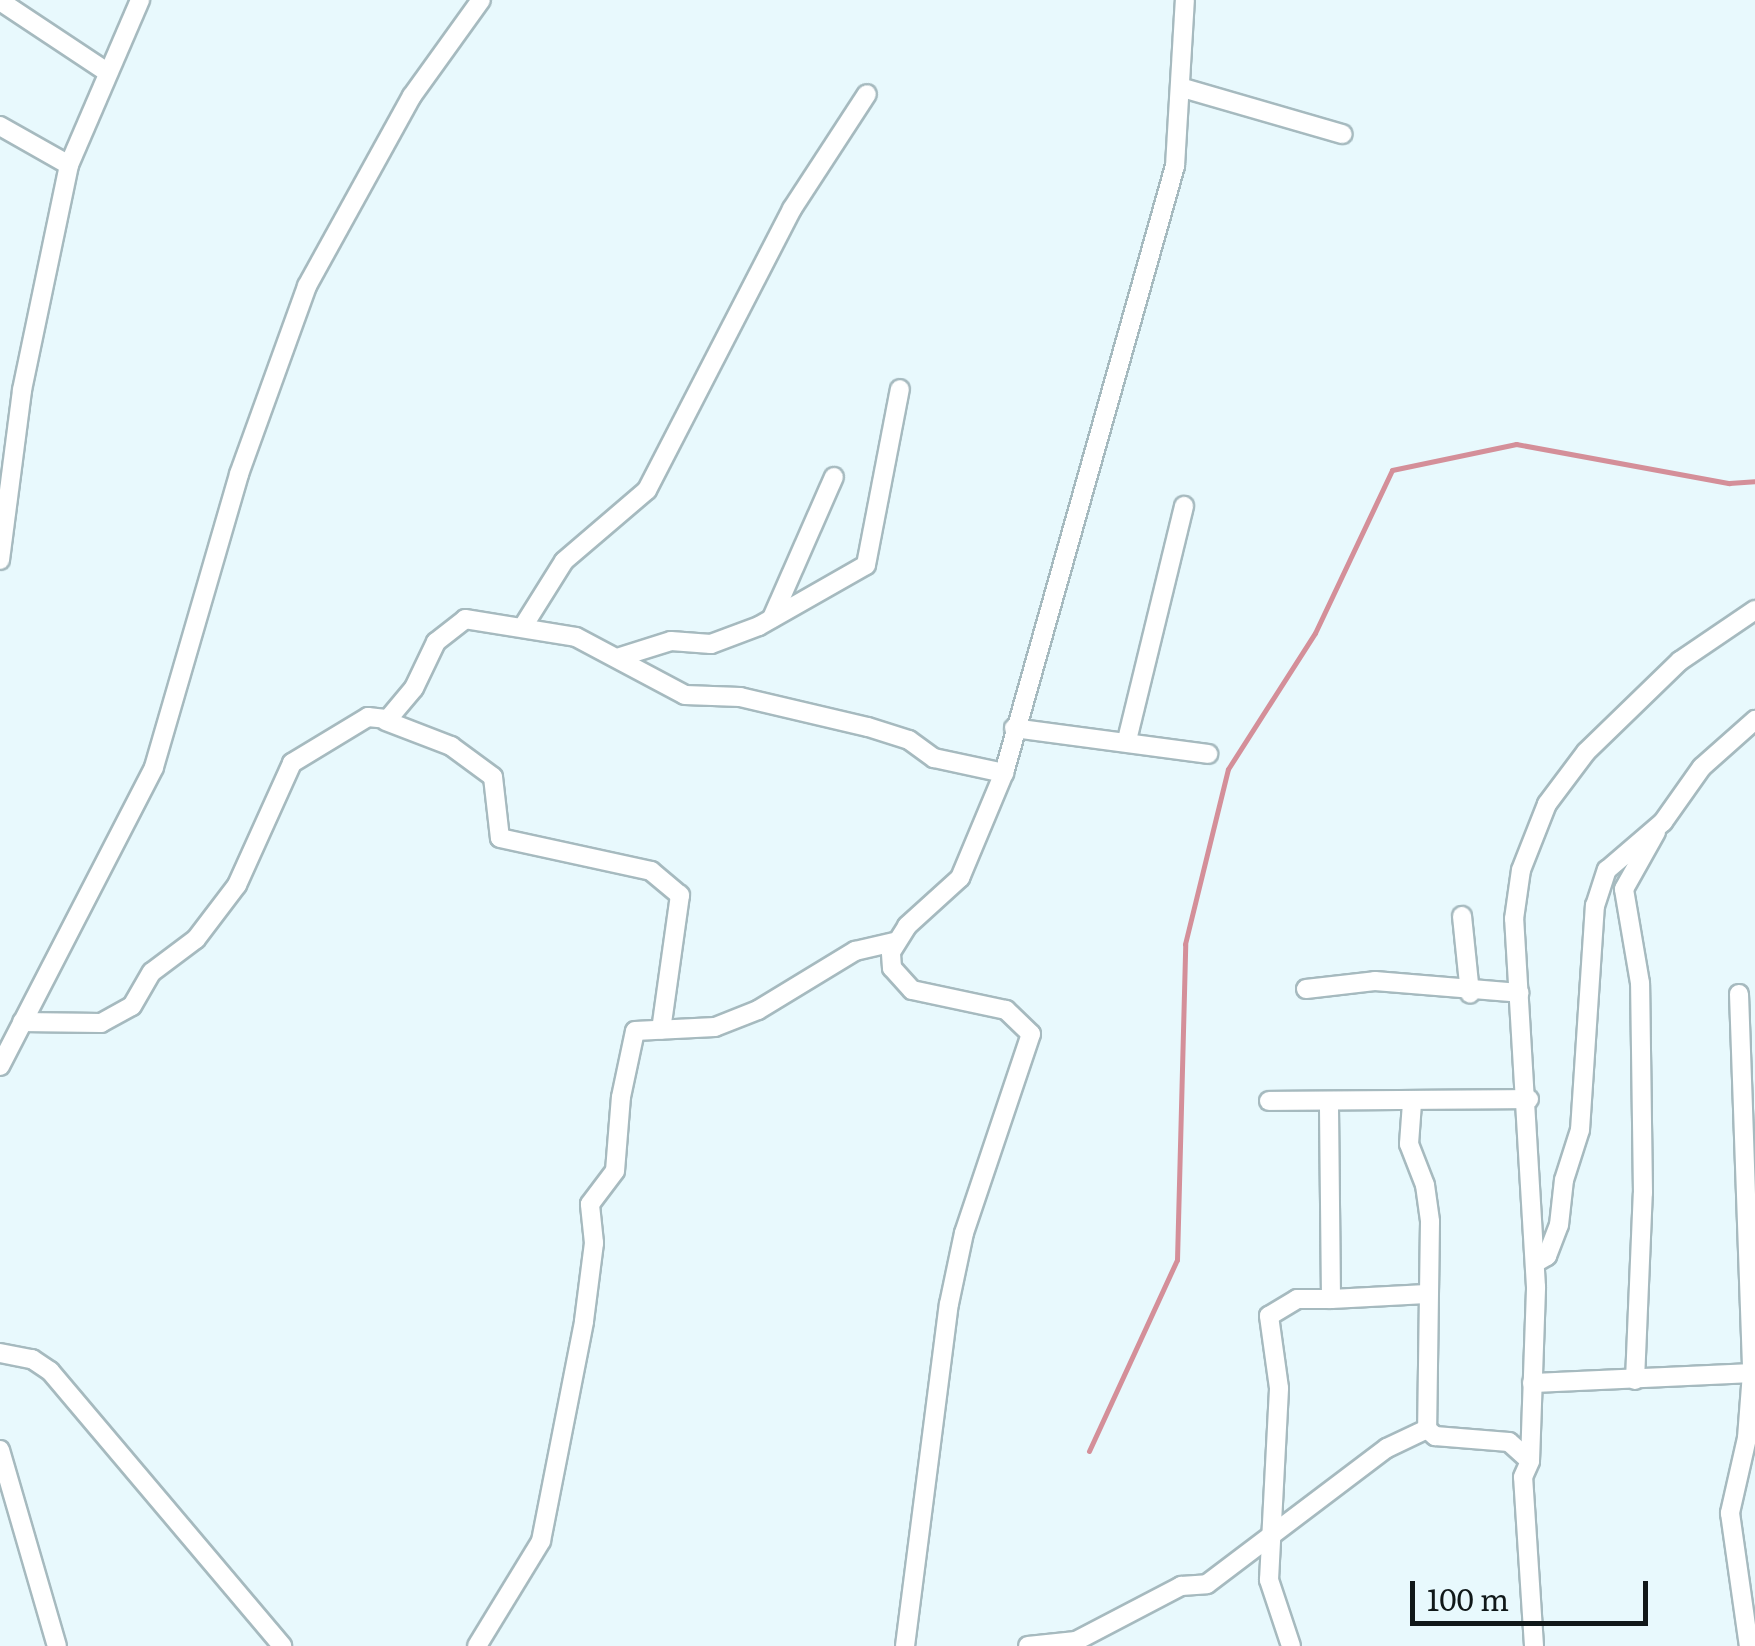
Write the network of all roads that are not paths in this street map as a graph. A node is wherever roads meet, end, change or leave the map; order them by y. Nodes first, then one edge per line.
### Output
1 (140, 0) edge
2 (481, 0) edge
3 (1185, 0) edge
4 (0, 2) edge
5 (107, 72) junction
6 (1184, 88) junction
7 (867, 94) dead end
8 (0, 126) edge
9 (1342, 134) dead end
10 (69, 165) junction
11 (900, 389) dead end
12 (15, 430) junction
13 (0, 452) edge
14 (834, 477) dead end
15 (1184, 506) dead end
16 (0, 560) edge
17 (1755, 610) edge
18 (772, 620) junction
19 (524, 625) junction
20 (620, 658) junction
21 (1755, 720) edge
22 (386, 721) junction
23 (1014, 728) junction
24 (1128, 740) junction
25 (1208, 754) dead end
26 (1004, 773) junction
27 (1663, 822) junction
28 (1462, 916) dead end
29 (894, 942) junction
30 (1306, 989) dead end
31 (1520, 992) junction
32 (1470, 994) junction
33 (1739, 994) dead end
34 (22, 1022) junction
35 (661, 1030) junction
36 (4, 1058) edge
37 (1529, 1099) junction
38 (1269, 1102) dead end
39 (1329, 1102) junction
40 (1412, 1103) junction
41 (1535, 1263) junction
42 (1428, 1294) junction
43 (1331, 1299) junction
44 (0, 1353) edge
45 (1754, 1373) edge
46 (1635, 1380) junction
47 (1532, 1383) junction
48 (1427, 1430) junction
49 (0, 1450) edge
50 (1530, 1462) junction
51 (1272, 1532) junction
52 (57, 1646) edge
53 (282, 1646) edge
54 (477, 1646) edge
55 (905, 1646) edge
56 (1028, 1646) edge
57 (1291, 1646) edge
58 (1534, 1646) edge
59 (1749, 1646) edge

1 - 5 street
2 - 34 street
3 - 6 street
4 - 5 street
5 - 10 street
6 - 9 street
6 - 23 street
7 - 19 street
8 - 10 street
10 - 12 street
11 - 18 street
12 - 13 street
12 - 16 street
14 - 18 street
15 - 24 street
17 - 31 street
18 - 20 street
19 - 20 street
19 - 22 street
20 - 26 street
21 - 27 street
22 - 34 street
22 - 35 street
23 - 24 street
23 - 26 street
24 - 25 street
26 - 29 street
27 - 41 street
27 - 46 street
28 - 32 street
29 - 35 street
29 - 55 street
30 - 32 street
31 - 32 street
31 - 37 street
33 - 45 street
34 - 36 street
35 - 54 street
37 - 40 street
37 - 41 street
38 - 39 street
39 - 40 street
39 - 43 street
40 - 42 street
41 - 47 street
42 - 43 street
42 - 48 street
43 - 51 street
44 - 53 street
45 - 46 street
45 - 59 street
46 - 47 street
47 - 50 street
48 - 50 street
48 - 51 street
49 - 52 street
50 - 58 street
51 - 56 street
51 - 57 street

